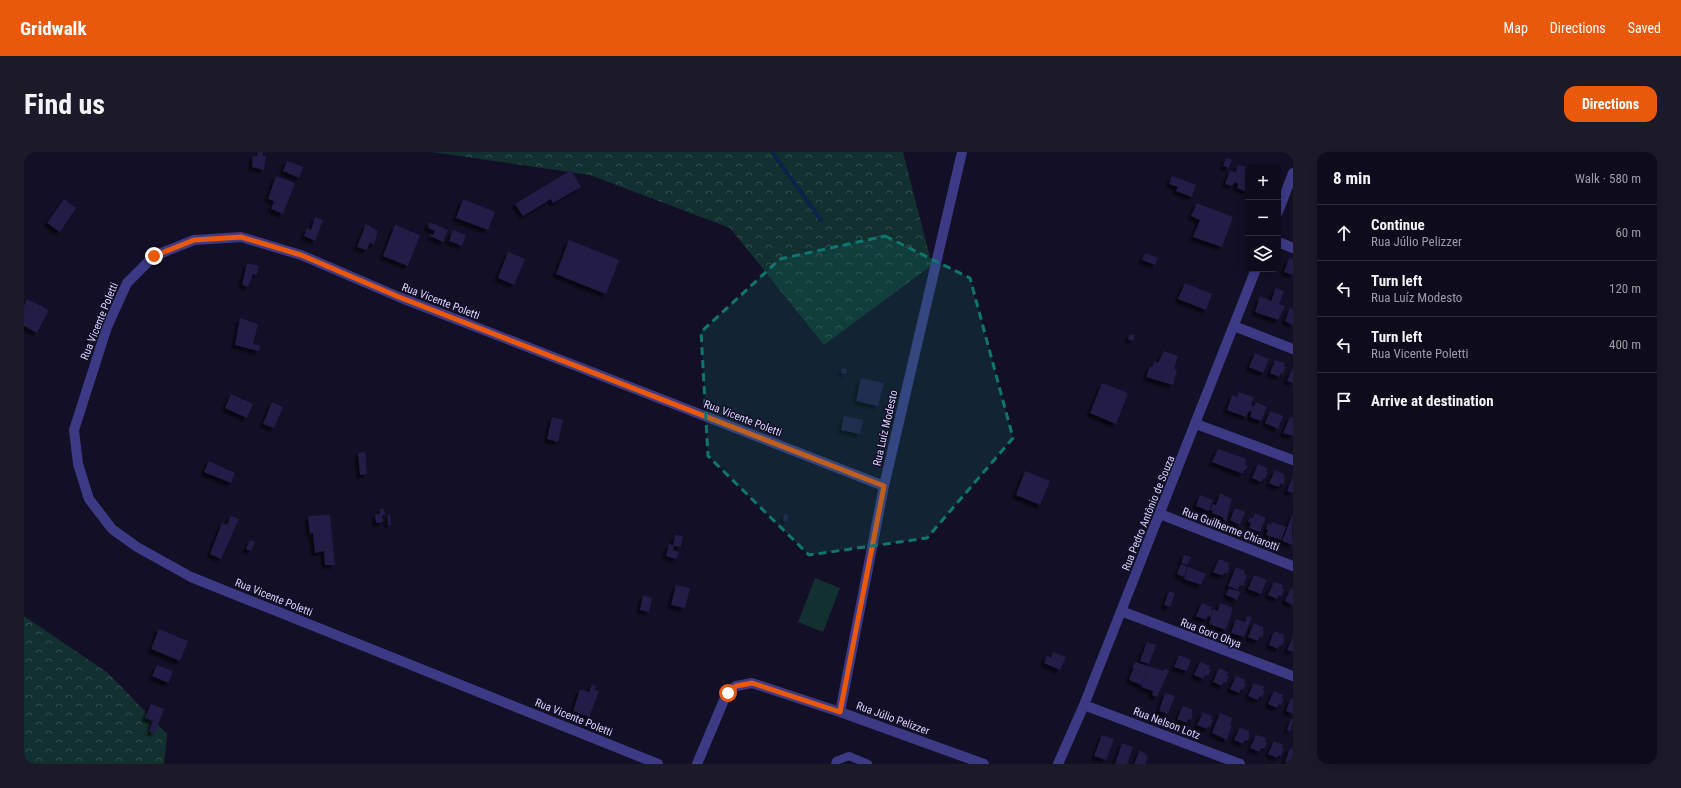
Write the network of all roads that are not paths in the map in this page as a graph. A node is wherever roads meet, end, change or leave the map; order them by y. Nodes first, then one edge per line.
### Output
1 (962, 152) edge
2 (1293, 173) edge
3 (1281, 204) edge
4 (1281, 243) edge
5 (1293, 248) edge
6 (1255, 272) edge
7 (1234, 326) junction
8 (1293, 349) edge
9 (1196, 424) junction
10 (1293, 460) edge
11 (884, 486) junction
12 (1160, 514) junction
13 (1293, 566) edge
14 (1121, 611) junction
15 (1293, 676) edge
16 (1084, 705) junction
17 (840, 712) junction
18 (658, 764) edge
19 (697, 764) edge
20 (835, 764) edge
21 (868, 764) edge
22 (984, 764) edge
23 (1058, 764) edge
24 (1240, 764) edge

1 - 11 street, Rua Luíz Modesto
2 - 3 street
4 - 5 street
6 - 7 street, Rua Pedro Antônio de Souza
7 - 8 street
7 - 9 street, Rua Pedro Antônio de Souza
9 - 10 street
9 - 12 street, Rua Pedro Antônio de Souza
11 - 17 street, Rua Luíz Modesto
11 - 18 street, Rua Vicente Poletti
12 - 13 street, Rua Guilherme Chiarotti
12 - 14 street, Rua Pedro Antônio de Souza
14 - 15 street, Rua Goro Ohya
14 - 16 street, Rua Pedro Antônio de Souza
16 - 23 street, Rua Pedro Antônio de Souza
16 - 24 street, Rua Nelson Lotz
17 - 19 street, Rua Júlio Pelizzer
17 - 22 street, Rua Júlio Pelizzer
20 - 21 lane

